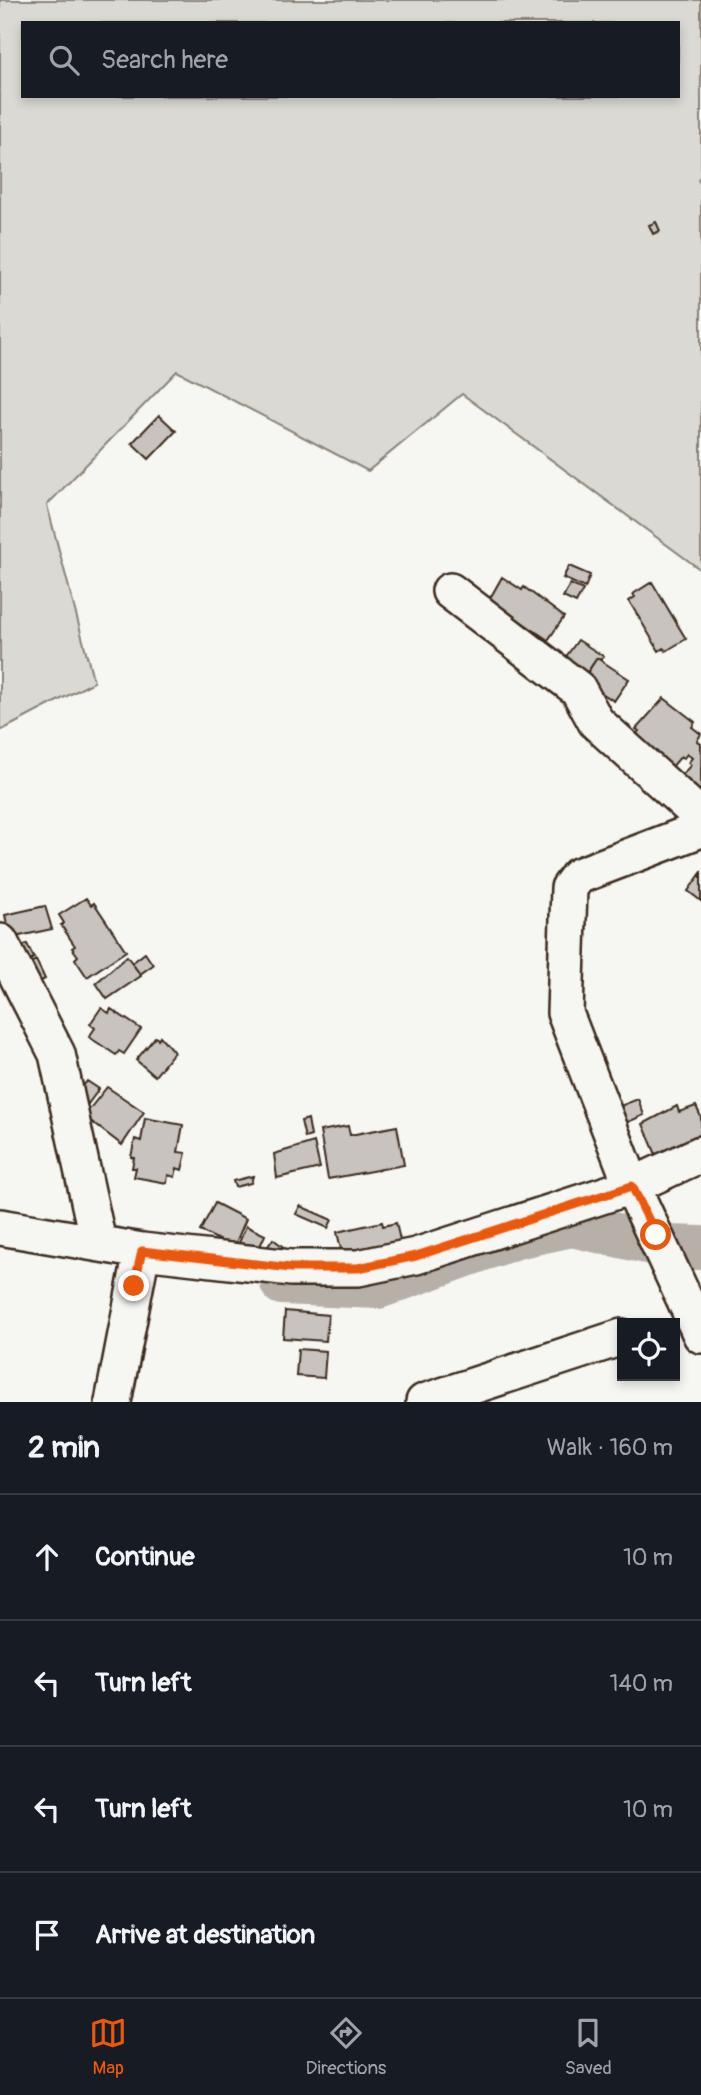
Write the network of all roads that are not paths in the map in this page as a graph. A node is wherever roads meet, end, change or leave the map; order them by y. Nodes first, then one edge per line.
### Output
1 (450, 591) dead end
2 (701, 817) edge
3 (701, 830) edge
4 (0, 942) edge
5 (701, 1154) edge
6 (632, 1186) junction
7 (0, 1227) edge
8 (98, 1242) junction
9 (139, 1265) junction
10 (690, 1320) edge
11 (617, 1339) edge
12 (493, 1391) edge
13 (113, 1402) edge
14 (424, 1402) edge

1 - 2 street
3 - 6 street
4 - 8 street
5 - 6 street
6 - 9 street
6 - 10 street
7 - 8 street
8 - 9 street
9 - 13 street
11 - 12 street
12 - 14 street

